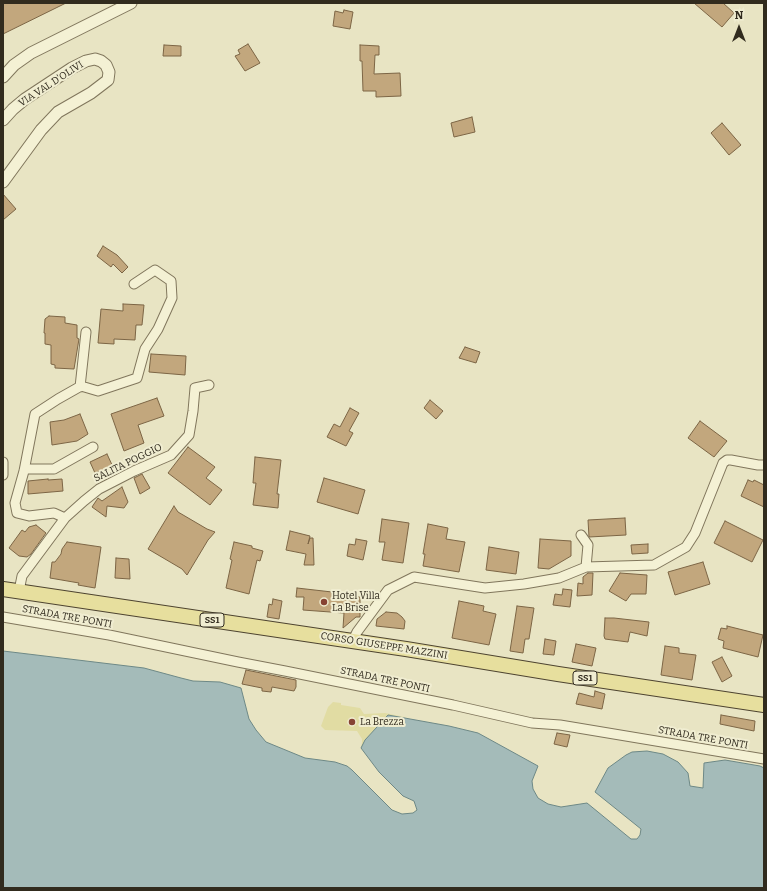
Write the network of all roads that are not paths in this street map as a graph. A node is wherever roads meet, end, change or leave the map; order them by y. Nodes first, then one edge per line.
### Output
1 (131, 3) edge
2 (115, 6) edge
3 (3, 77) edge
4 (3, 120) edge
5 (3, 182) edge
6 (134, 284) dead end
7 (86, 332) dead end
8 (209, 385) dead end
9 (80, 387) junction
10 (93, 447) dead end
11 (3, 462) edge
12 (762, 466) edge
13 (25, 469) junction
14 (3, 476) edge
15 (65, 518) junction
16 (581, 535) dead end
17 (586, 567) junction
18 (3, 589) edge
19 (19, 591) junction
20 (3, 617) edge
21 (352, 642) junction
22 (764, 705) edge
23 (764, 759) edge

1 - 2 street
2 - 3 street
4 - 5 street, VIA VAL D'OLIVI
6 - 9 street
7 - 9 street
8 - 15 street, SALITA POGGIO
9 - 13 street
10 - 13 street
11 - 14 street
12 - 17 street
13 - 15 street
15 - 19 street, SALITA POGGIO
16 - 17 street
17 - 21 street
18 - 19 main road, CORSO GIUSEPPE MAZZINI / SS1
19 - 21 main road, CORSO GIUSEPPE MAZZINI / SS1
20 - 23 street, STRADA TRE PONTI
21 - 22 main road, CORSO GIUSEPPE MAZZINI / SS1

